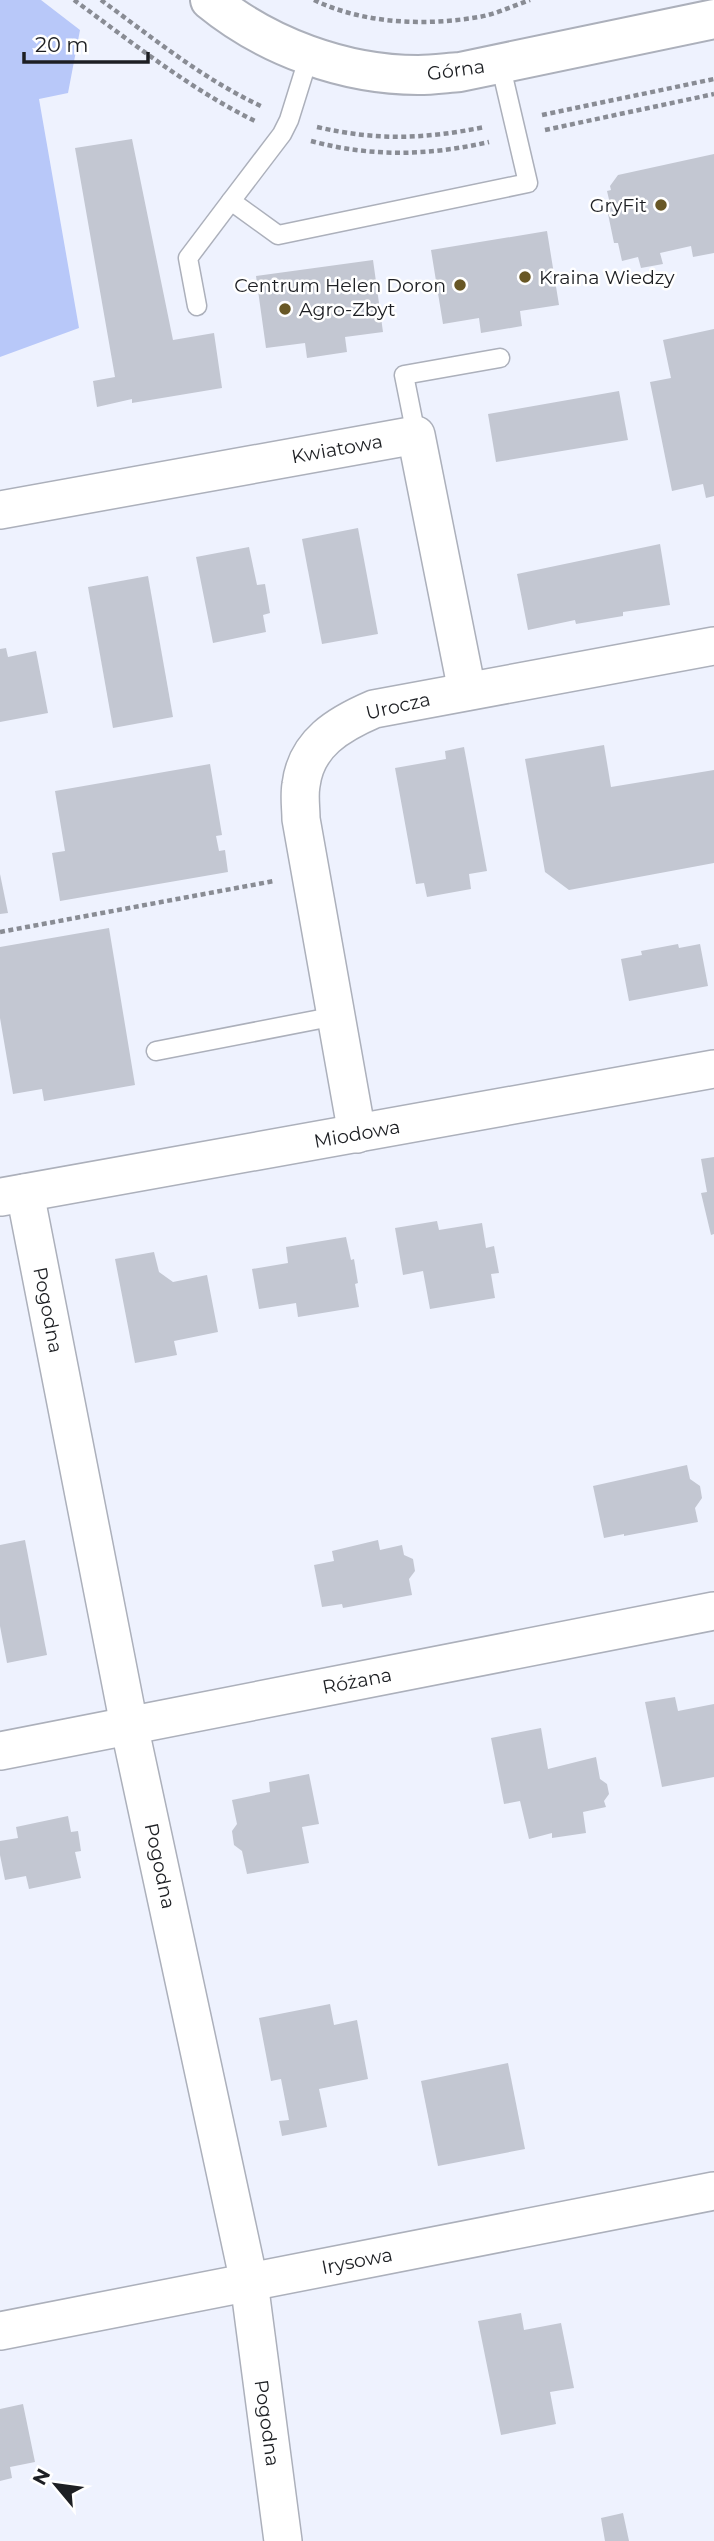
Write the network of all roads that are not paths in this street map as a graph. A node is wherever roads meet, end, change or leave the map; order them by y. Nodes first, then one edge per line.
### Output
1 (209, 0) edge
2 (714, 19) edge
3 (309, 56) junction
4 (500, 64) junction
5 (231, 201) junction
6 (197, 306) dead end
7 (500, 358) dead end
8 (416, 435) junction
9 (0, 510) edge
10 (714, 646) edge
11 (467, 691) junction
12 (336, 1016) junction
13 (156, 1051) dead end
14 (714, 1069) edge
15 (357, 1134) junction
16 (12, 1195) edge
17 (714, 1611) edge
18 (129, 1725) junction
19 (0, 1751) edge
20 (714, 2191) edge
21 (249, 2282) junction
22 (0, 2331) edge
23 (283, 2541) edge

1 - 3 street, Górna
2 - 4 street, Górna
3 - 4 street, Górna
3 - 5 lane
4 - 5 lane
5 - 6 lane
7 - 8 lane
8 - 9 street, Kwiatowa
8 - 11 street
10 - 11 street, Urocza
11 - 12 street, Urocza
12 - 13 lane
12 - 15 street, Urocza
14 - 15 street, Miodowa
15 - 16 street, Miodowa
16 - 18 street, Pogodna
17 - 18 street, Różana
18 - 19 street, Różana
18 - 21 street, Pogodna
20 - 21 street, Irysowa
21 - 22 street, Irysowa
21 - 23 street, Pogodna

